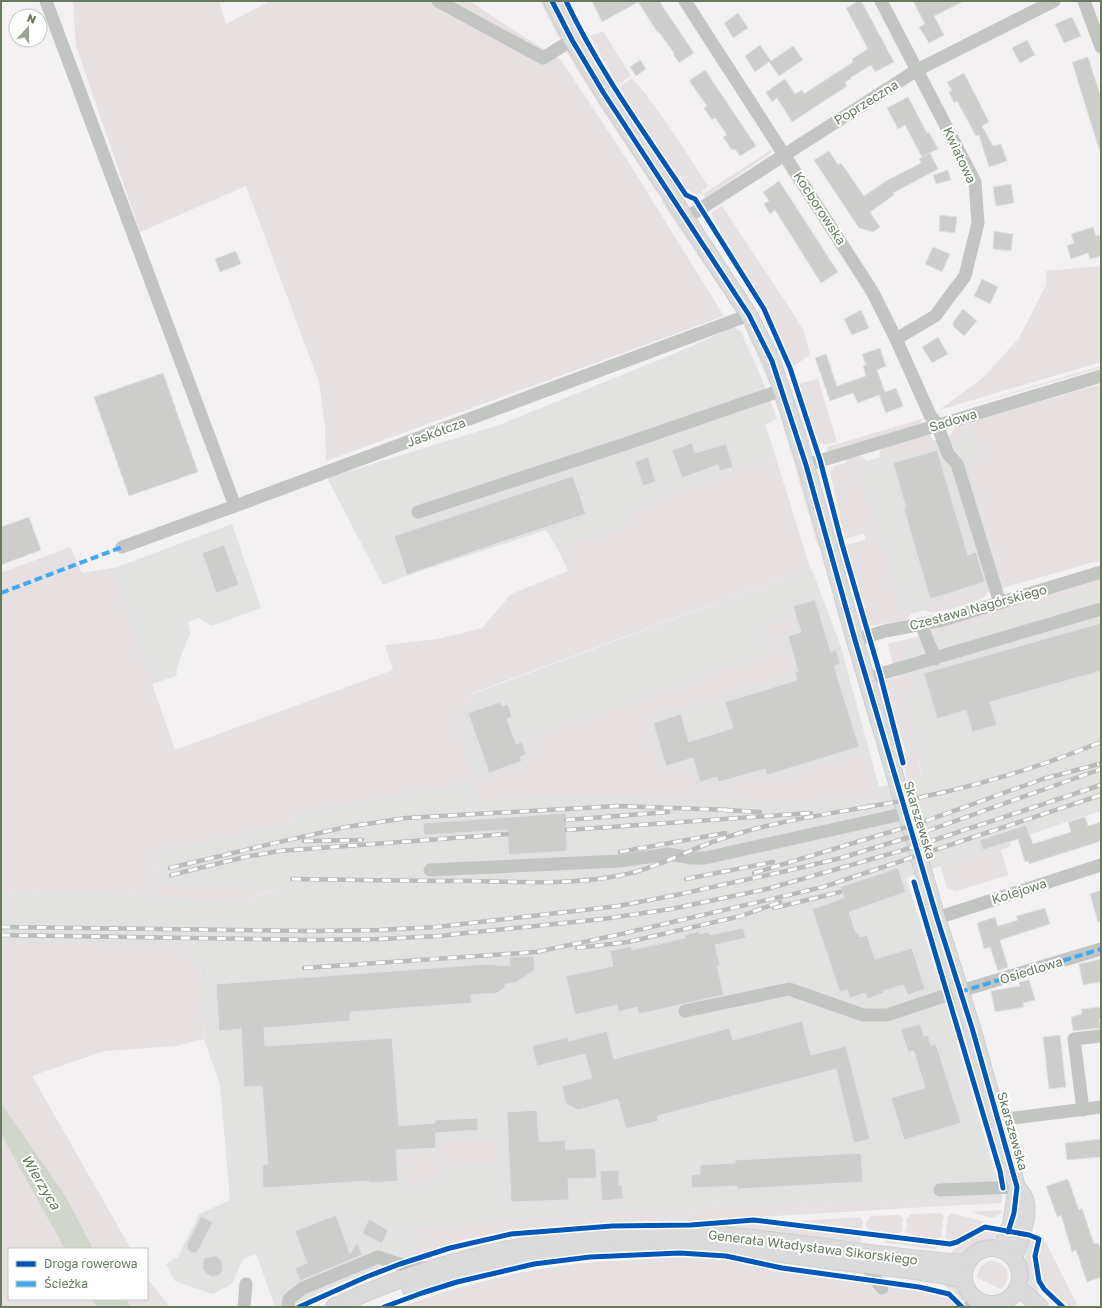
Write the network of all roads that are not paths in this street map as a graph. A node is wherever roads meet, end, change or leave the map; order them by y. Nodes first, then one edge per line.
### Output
1 (46, 1) edge
2 (438, 1) edge
3 (552, 1) edge
4 (685, 1) edge
5 (881, 1) edge
6 (1054, 1) edge
7 (1084, 1) edge
8 (572, 40) junction
9 (1101, 46) edge
10 (917, 70) junction
11 (785, 154) junction
12 (686, 218) junction
13 (749, 315) junction
14 (896, 339) junction
15 (1101, 376) edge
16 (782, 390) junction
17 (937, 424) junction
18 (806, 465) junction
19 (235, 506) junction
20 (418, 512) dead end
21 (122, 547) dead end
22 (1101, 572) edge
23 (1000, 603) junction
24 (1101, 610) edge
25 (921, 624) junction
26 (855, 640) junction
27 (935, 659) junction
28 (867, 679) junction
29 (906, 813) junction
30 (1101, 865) edge
31 (430, 870) dead end
32 (938, 918) junction
33 (1101, 949) edge
34 (960, 992) junction
35 (685, 1011) dead end
36 (1100, 1036) dead end
37 (1101, 1107) edge
38 (1082, 1110) junction
39 (998, 1120) junction
40 (1017, 1187) junction
41 (940, 1190) dead end
42 (1007, 1253) junction
43 (967, 1263) junction
44 (866, 1265) junction
45 (434, 1268) junction
46 (964, 1280) junction
47 (246, 1284) dead end
48 (1018, 1287) junction
49 (882, 1288) dead end
50 (974, 1304) edge
51 (1012, 1304) edge
52 (244, 1307) edge
53 (288, 1307) edge
54 (334, 1307) edge
55 (360, 1307) edge
56 (1040, 1307) edge

1 - 19 street
2 - 8 street
3 - 8 main road, Skarszewska
4 - 11 street, Kocborowska
5 - 10 street, Kwiatowa
6 - 10 street, Poprzeczna
7 - 9 street
8 - 12 main road, Skarszewska
10 - 11 street, Poprzeczna
10 - 14 street, Kwiatowa
11 - 12 street, Poprzeczna
11 - 14 street, Kocborowska
12 - 13 main road, Skarszewska
13 - 16 main road, Skarszewska
13 - 19 street, Jaskółcza
14 - 17 street, Kocborowska
15 - 17 street, Sadowa
16 - 18 main road, Skarszewska
16 - 20 street
17 - 18 street, Sadowa
17 - 23 street, Kocborowska
18 - 26 main road, Skarszewska
19 - 21 street, Jaskółcza
22 - 23 street, Czesława Nagórskiego
23 - 25 street, Czesława Nagórskiego
24 - 27 street
25 - 26 street, Czesława Nagórskiego
25 - 27 street
26 - 28 main road, Skarszewska
27 - 28 street
28 - 29 main road, Skarszewska
29 - 31 street
29 - 32 main road, Skarszewska
30 - 32 street, Kolejowa
32 - 34 main road, Skarszewska
33 - 34 street, Osiedlowa
34 - 35 street, Osiedlowa
34 - 39 main road, Skarszewska
36 - 38 street
37 - 38 street
38 - 39 street
39 - 40 main road, Skarszewska
40 - 41 street
40 - 42 main road, Skarszewska
42 - 43 main road
42 - 48 main road
43 - 45 main road, Generała Władysława Sikorskiego
43 - 46 main road
44 - 46 main road, Generała Władysława Sikorskiego
44 - 49 street
44 - 55 main road, Generała Władysława Sikorskiego
45 - 53 street
45 - 54 main road, Generała Władysława Sikorskiego
46 - 50 main road
47 - 52 street
48 - 51 main road
48 - 56 main road
50 - 51 main road

